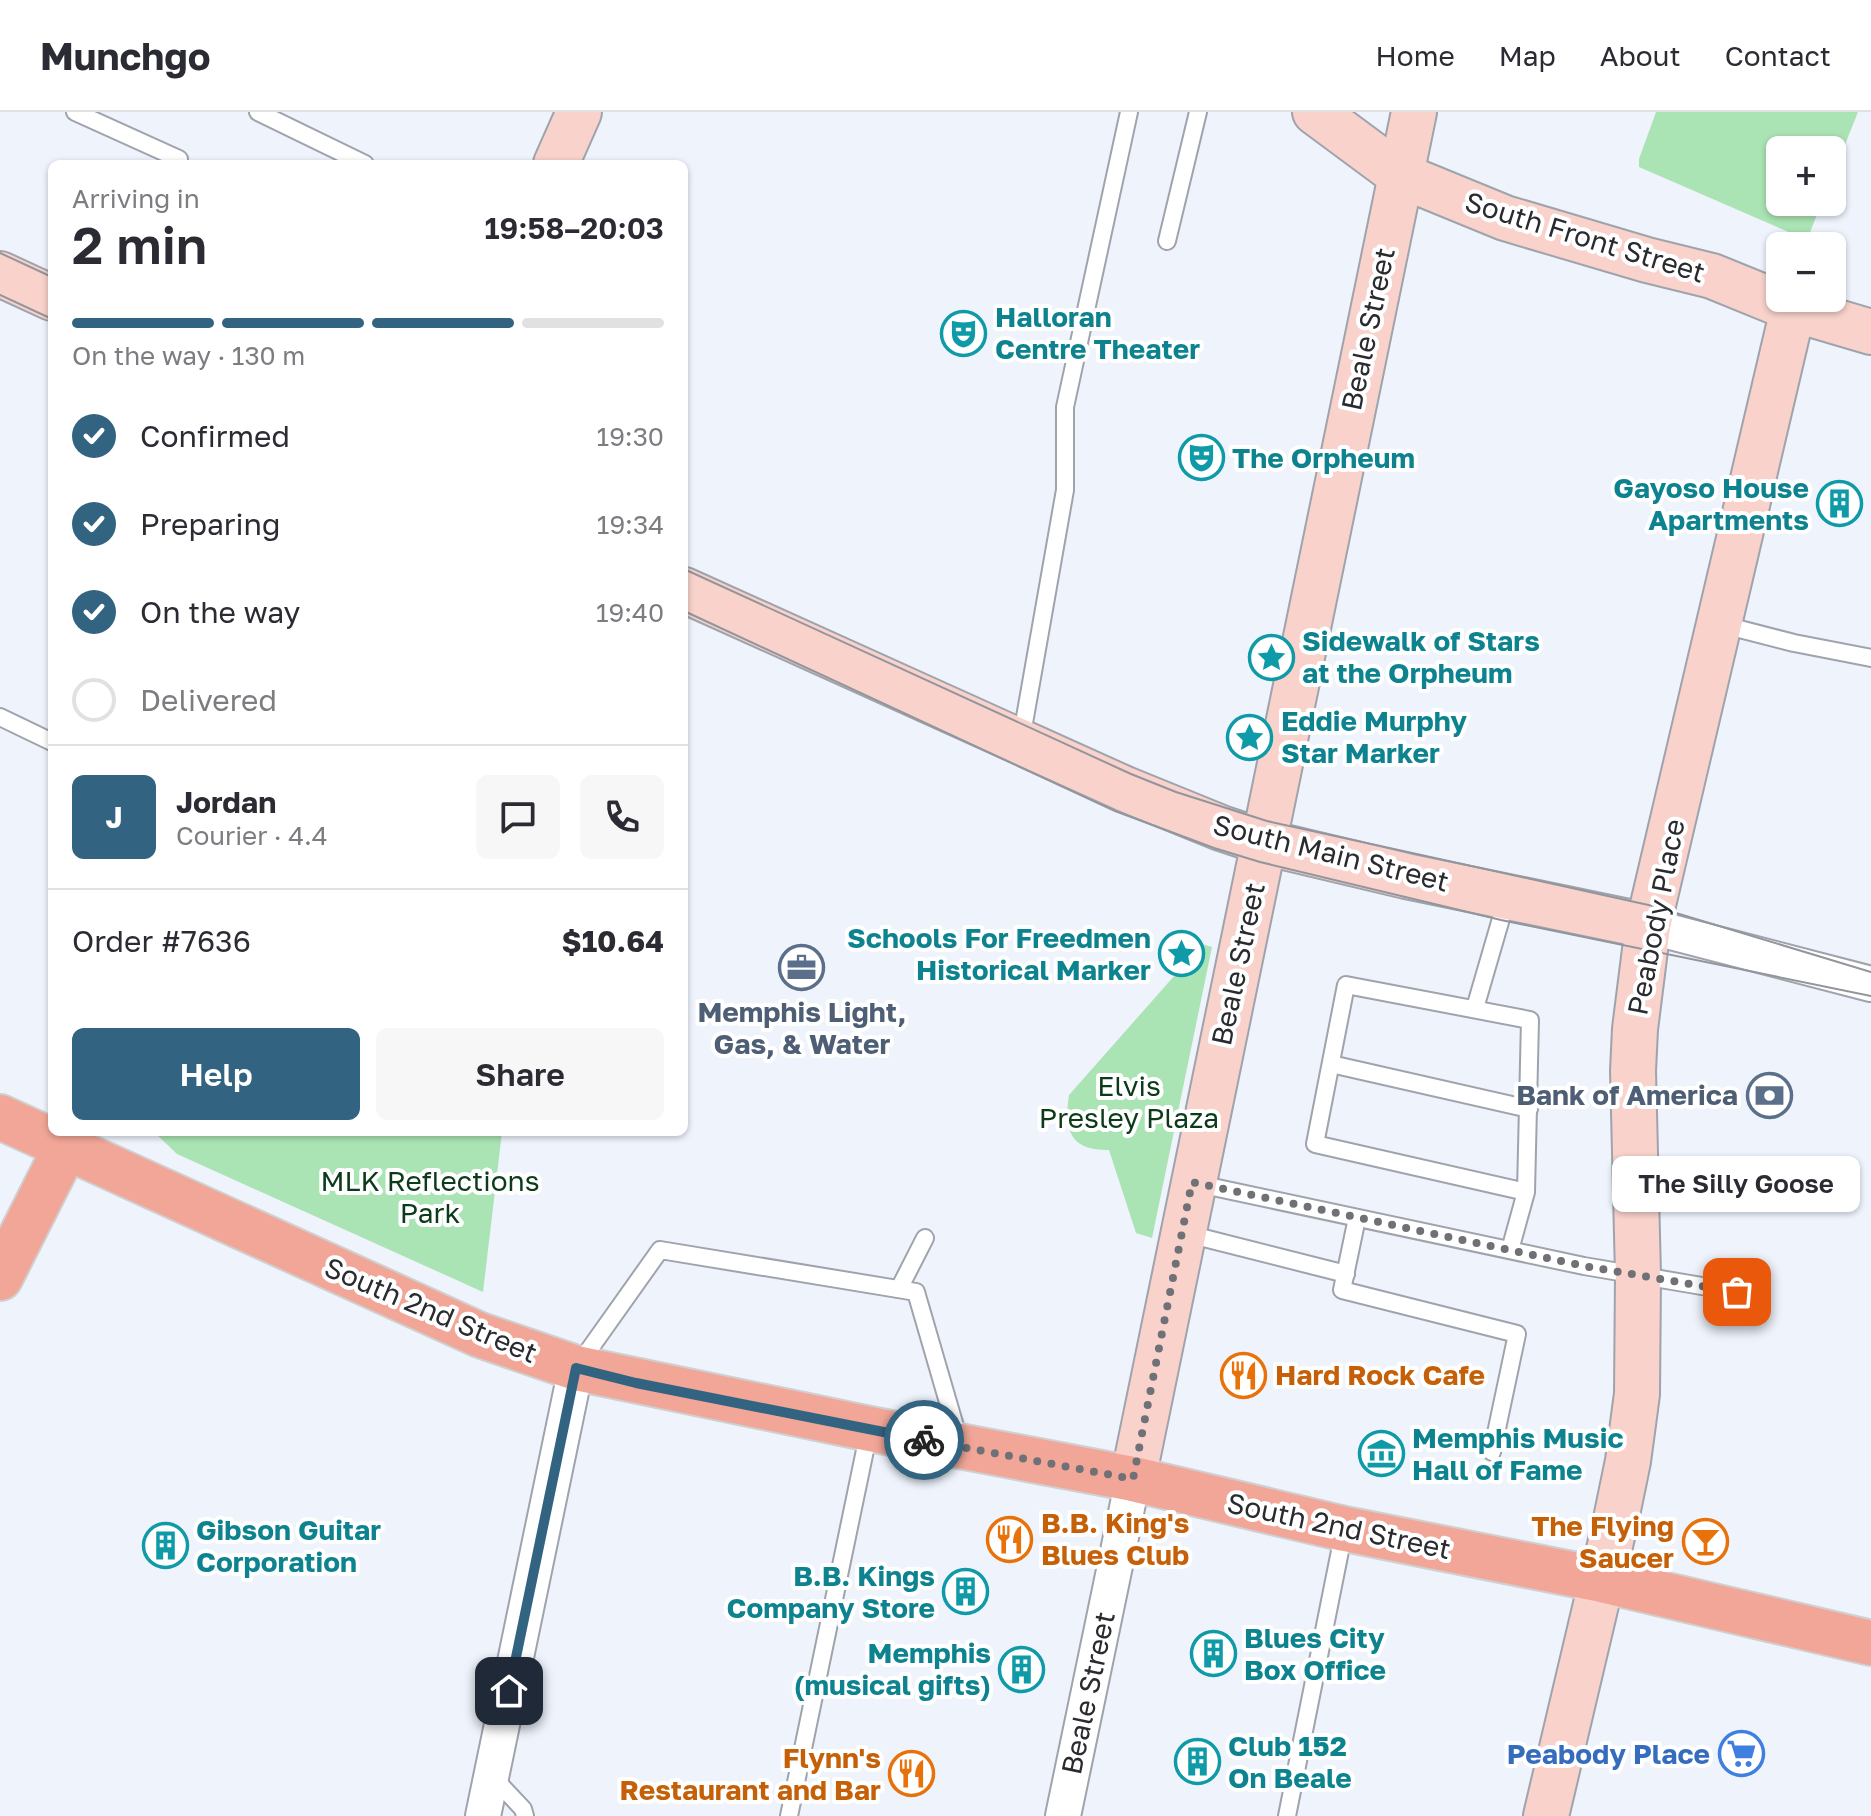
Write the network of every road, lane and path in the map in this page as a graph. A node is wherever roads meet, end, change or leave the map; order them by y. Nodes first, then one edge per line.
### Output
1 (75, 112) edge
2 (258, 112) edge
3 (579, 112) edge
4 (1129, 112) edge
5 (1198, 112) edge
6 (1315, 112) edge
7 (1414, 112) edge
8 (179, 160) edge
9 (357, 160) edge
10 (558, 160) edge
11 (1400, 175) junction
12 (1167, 241) dead end
13 (0, 274) edge
14 (48, 296) edge
15 (1766, 298) edge
16 (1792, 312) edge
17 (1802, 312) edge
18 (1871, 332) edge
19 (688, 592) edge
20 (1719, 624) junction
21 (1871, 658) edge
22 (0, 717) edge
23 (48, 740) edge
24 (1020, 742) junction
25 (1263, 842) junction
26 (1508, 896) junction
27 (1648, 926) junction
28 (1871, 984) edge
29 (1475, 1008) junction
30 (1331, 1064) junction
31 (1529, 1109) junction
32 (0, 1117) edge
33 (48, 1130) edge
34 (73, 1137) edge
35 (1192, 1182) junction
36 (1526, 1192) junction
37 (1357, 1218) junction
38 (1184, 1233) junction
39 (925, 1238) dead end
40 (1510, 1250) junction
41 (1346, 1274) junction
42 (1638, 1275) junction
43 (0, 1278) edge
44 (899, 1289) junction
45 (1737, 1292) dead end
46 (576, 1368) junction
47 (870, 1429) junction
48 (961, 1447) junction
49 (1492, 1452) dead end
50 (1133, 1479) junction
51 (1345, 1529) junction
52 (1602, 1580) junction
53 (1871, 1643) edge
54 (491, 1775) junction
55 (483, 1816) edge
56 (525, 1816) edge
57 (789, 1816) edge
58 (1063, 1816) edge
59 (1287, 1816) edge
60 (1546, 1816) edge

1 - 8 lane
2 - 9 lane
3 - 10 street
4 - 24 lane
5 - 12 lane
6 - 11 street, South Front Street
7 - 11 street, Beale Street
11 - 15 street, South Front Street
11 - 25 street, Beale Street
13 - 14 street
16 - 20 street, Peabody Place
17 - 18 street, South Front Street
19 - 24 street, South Main Street
20 - 21 lane
20 - 27 street, Peabody Place
22 - 23 lane
24 - 25 street, South Main Street
25 - 26 street, South Main Street
25 - 35 street, Beale Street
26 - 27 street, South Main Street
26 - 29 lane
27 - 28 street, South Main Street
27 - 42 street, Peabody Place
29 - 30 lane
29 - 31 lane
30 - 31 lane
30 - 36 lane
31 - 36 lane
32 - 33 main road, South 2nd Street
34 - 43 main road
34 - 46 main road, South 2nd Street
35 - 37 lane
35 - 38 street, Beale Street
36 - 40 lane
37 - 40 lane
37 - 41 lane
38 - 41 lane
38 - 50 street, Beale Street
39 - 44 lane
40 - 42 lane
41 - 49 lane
42 - 45 lane
42 - 52 street, Peabody Place
44 - 46 lane
44 - 48 lane
46 - 47 main road, South 2nd Street
46 - 54 street
47 - 48 main road, South 2nd Street
47 - 57 lane
48 - 50 main road, South 2nd Street
50 - 51 main road, South 2nd Street
50 - 58 street, Beale Street
51 - 52 main road, South 2nd Street
51 - 59 lane
52 - 53 main road, South 2nd Street
52 - 60 street, Peabody Place
54 - 55 street
54 - 56 lane

